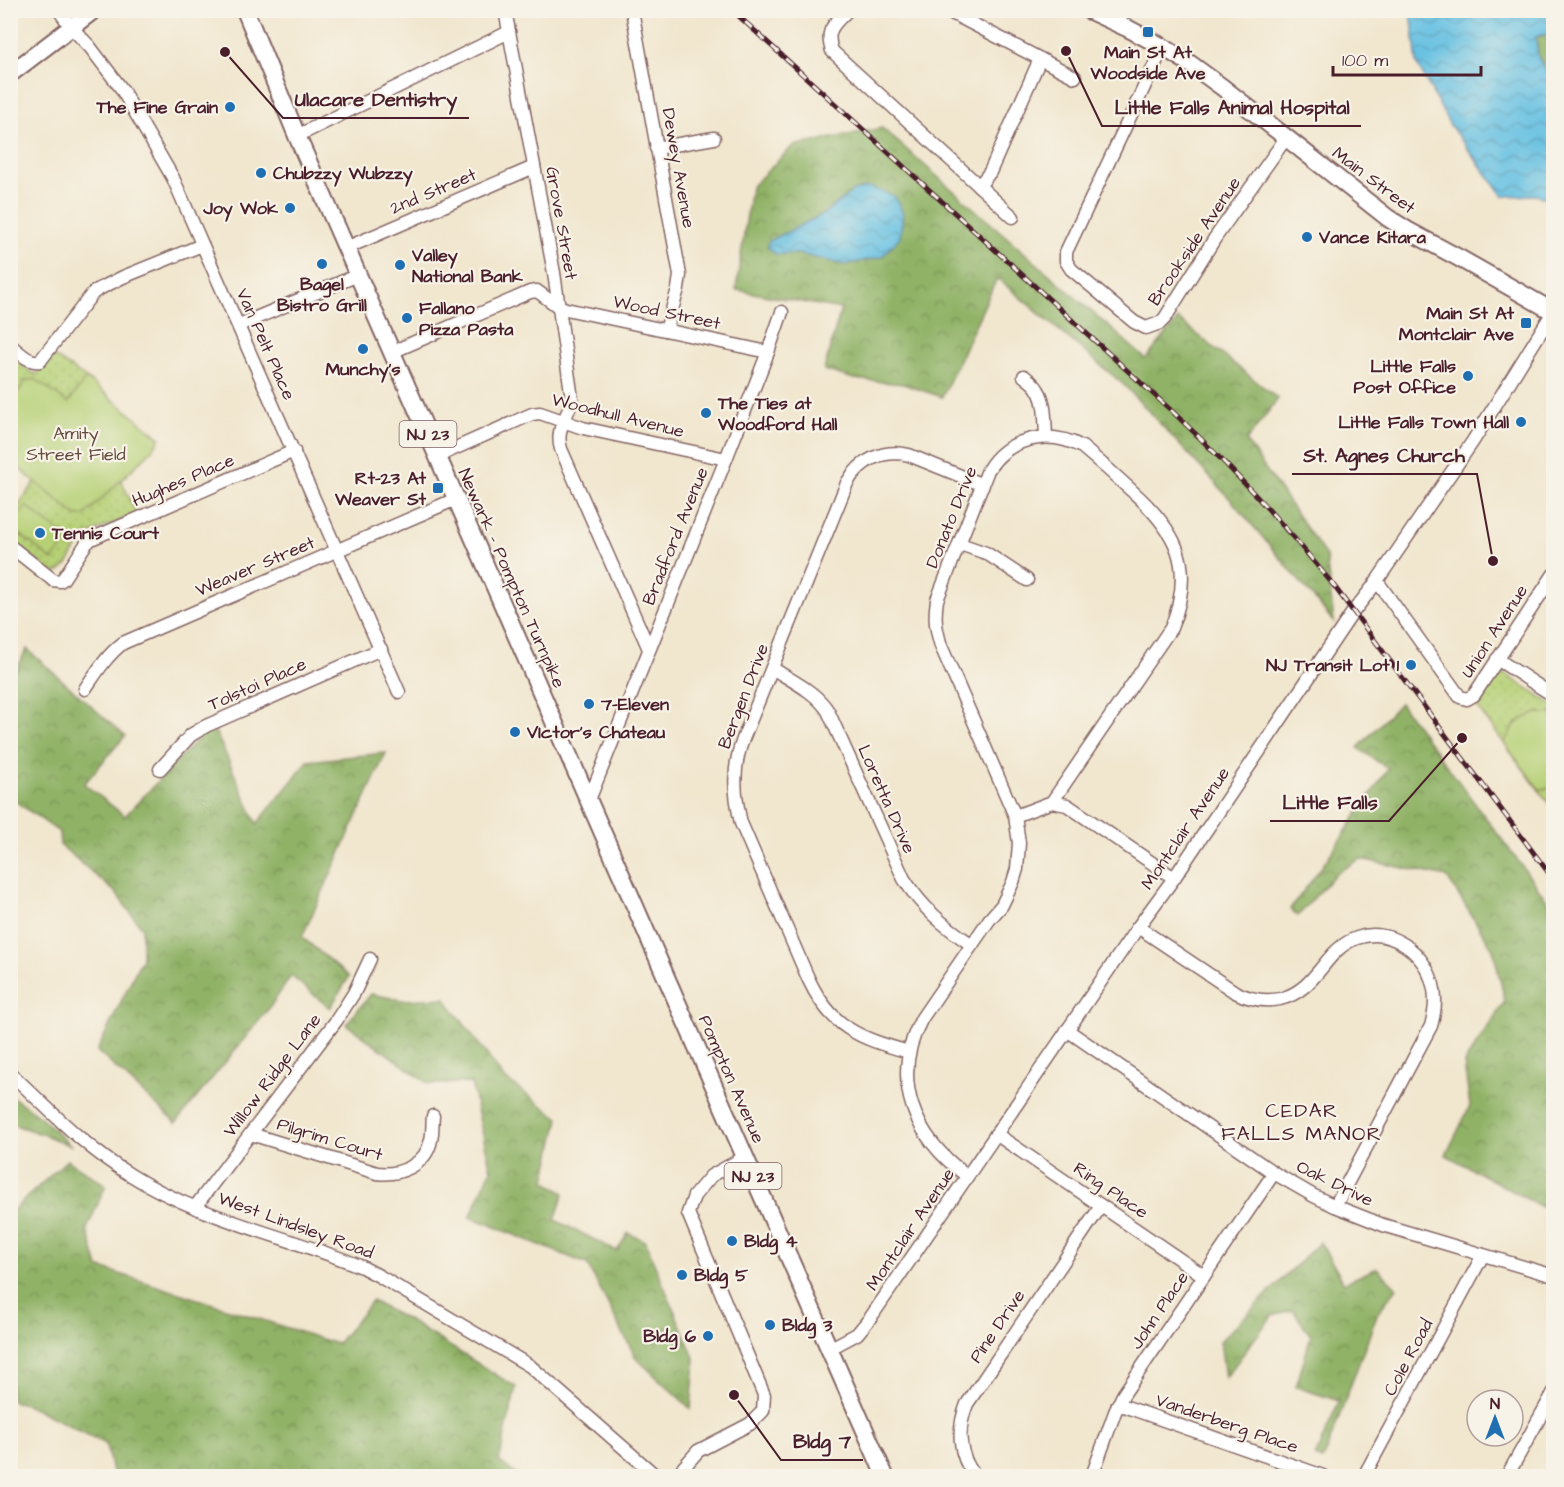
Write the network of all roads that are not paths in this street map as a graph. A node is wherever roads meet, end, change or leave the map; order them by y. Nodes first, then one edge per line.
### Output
1 (59, 10) edge
2 (94, 10) edge
3 (245, 10) edge
4 (505, 10) edge
5 (632, 10) edge
6 (848, 10) edge
7 (946, 10) edge
8 (1088, 10) edge
9 (71, 27) junction
10 (509, 32) junction
11 (1163, 47) junction
12 (1040, 59) junction
13 (10, 74) edge
14 (1075, 77) dead end
15 (297, 136) junction
16 (714, 138) dead end
17 (1286, 138) junction
18 (656, 148) junction
19 (534, 167) junction
20 (979, 186) junction
21 (1013, 218) dead end
22 (202, 244) junction
23 (346, 248) junction
24 (358, 275) junction
25 (558, 306) junction
26 (782, 312) dead end
27 (1553, 312) edge
28 (239, 325) junction
29 (666, 330) junction
30 (10, 345) edge
31 (392, 352) junction
32 (768, 352) junction
33 (1024, 376) dead end
34 (564, 421) junction
35 (1046, 437) junction
36 (294, 451) junction
37 (438, 456) junction
38 (726, 459) junction
39 (983, 485) junction
40 (456, 499) junction
41 (960, 544) junction
42 (10, 546) edge
43 (337, 550) junction
44 (1554, 574) edge
45 (1027, 580) dead end
46 (1377, 581) junction
47 (381, 649) junction
48 (649, 650) junction
49 (1497, 659) junction
50 (772, 668) junction
51 (85, 689) dead end
52 (399, 692) dead end
53 (1554, 696) edge
54 (572, 763) joint
55 (160, 769) dead end
56 (589, 800) junction
57 (1052, 802) junction
58 (1015, 816) junction
59 (1174, 878) junction
60 (1138, 927) junction
61 (972, 945) junction
62 (370, 959) dead end
63 (1067, 1030) junction
64 (909, 1052) junction
65 (10, 1073) edge
66 (433, 1116) dead end
67 (250, 1134) junction
68 (996, 1134) junction
69 (745, 1157) junction
70 (1274, 1173) junction
71 (967, 1176) junction
72 (1101, 1206) junction
73 (1335, 1206) junction
74 (195, 1207) junction
75 (1483, 1255) junction
76 (1204, 1276) junction
77 (1554, 1276) edge
78 (829, 1349) junction
79 (1554, 1392) edge
80 (1118, 1404) junction
81 (656, 1476) edge
82 (676, 1476) edge
83 (885, 1476) edge
84 (975, 1476) edge
85 (1092, 1476) edge
86 (1323, 1476) edge
87 (1364, 1476) edge
88 (1507, 1476) edge

1 - 9 street, Van Pelt Place
2 - 9 main road
3 - 15 main road, Newark - Pompton Turnpike / NJ 23
4 - 10 street, Grove Street
5 - 18 street, Dewey Avenue
6 - 20 street
7 - 12 street
8 - 11 main road, Main Street
9 - 13 main road
9 - 22 street, Van Pelt Place
10 - 15 street
10 - 19 street, Grove Street
11 - 17 main road, Main Street
11 - 17 street, Brookside Avenue
12 - 14 street
12 - 20 street
15 - 23 main road, Newark - Pompton Turnpike / NJ 23
16 - 18 street
17 - 27 main road, Main Street
18 - 29 street, Dewey Avenue
19 - 23 street, 2nd Street
19 - 25 street, Grove Street
20 - 21 street
22 - 28 street, Van Pelt Place
22 - 30 street
23 - 24 main road, Newark - Pompton Turnpike / NJ 23
24 - 28 street
24 - 31 main road, Newark - Pompton Turnpike / NJ 23
25 - 29 street, Wood Street
25 - 31 street, Wood Street
25 - 34 street, Grove Street
26 - 32 street, Bradford Avenue
27 - 46 street, Montclair Avenue
28 - 36 street, Van Pelt Place
29 - 32 street, Wood Street
31 - 37 main road, Newark - Pompton Turnpike / NJ 23
32 - 38 street, Bradford Avenue
33 - 35 street
34 - 37 street, Woodhull Avenue
34 - 38 street, Woodhull Avenue
34 - 48 street, Grove Street
35 - 39 street, Donato Drive
35 - 57 street, Donato Drive
36 - 42 street, Hughes Place
36 - 43 street, Van Pelt Place
37 - 40 main road, Newark - Pompton Turnpike / NJ 23
38 - 48 street, Bradford Avenue
39 - 41 street, Donato Drive
39 - 50 street, Bergen Drive
40 - 43 street, Weaver Street
40 - 54 main road, Newark - Pompton Turnpike / NJ 23
41 - 45 street
41 - 58 street, Donato Drive
43 - 47 street, Van Pelt Place
43 - 51 street, Weaver Street
44 - 49 street, Union Avenue
46 - 49 street, Union Avenue
46 - 59 street, Montclair Avenue
47 - 52 street, Van Pelt Place
47 - 55 street, Tolstoi Place
48 - 56 street, Bradford Avenue
49 - 53 street
50 - 61 street, Loretta Drive
50 - 64 street, Bergen Drive
54 - 56 main road, Pompton Avenue / NJ 23
56 - 69 main road, Pompton Avenue / NJ 23
57 - 58 street
57 - 59 street
58 - 61 street, Donato Drive
59 - 60 street, Montclair Avenue
60 - 63 street, Montclair Avenue
60 - 73 street
61 - 64 street, Donato Drive
62 - 67 street, Willow Ridge Lane
63 - 68 street, Montclair Avenue
63 - 70 street, Oak Drive
64 - 71 street, Donato Drive
65 - 74 street, West Lindsley Road
66 - 67 street, Pilgrim Court
67 - 74 street, Willow Ridge Lane
68 - 71 street, Montclair Avenue
68 - 72 street, Ring Place
69 - 78 main road, Pompton Avenue / NJ 23
69 - 82 street
70 - 73 street, Oak Drive
70 - 76 street, John Place
71 - 78 street, Montclair Avenue
72 - 76 street, Ring Place
72 - 84 street, Pine Drive
73 - 75 street, Oak Drive
74 - 81 street, West Lindsley Road
75 - 77 street, Oak Drive
75 - 87 street, Cole Road
76 - 80 street, John Place
78 - 83 main road, Pompton Avenue / NJ 23
79 - 88 street
80 - 85 street, John Place
80 - 86 street, Vanderberg Place

